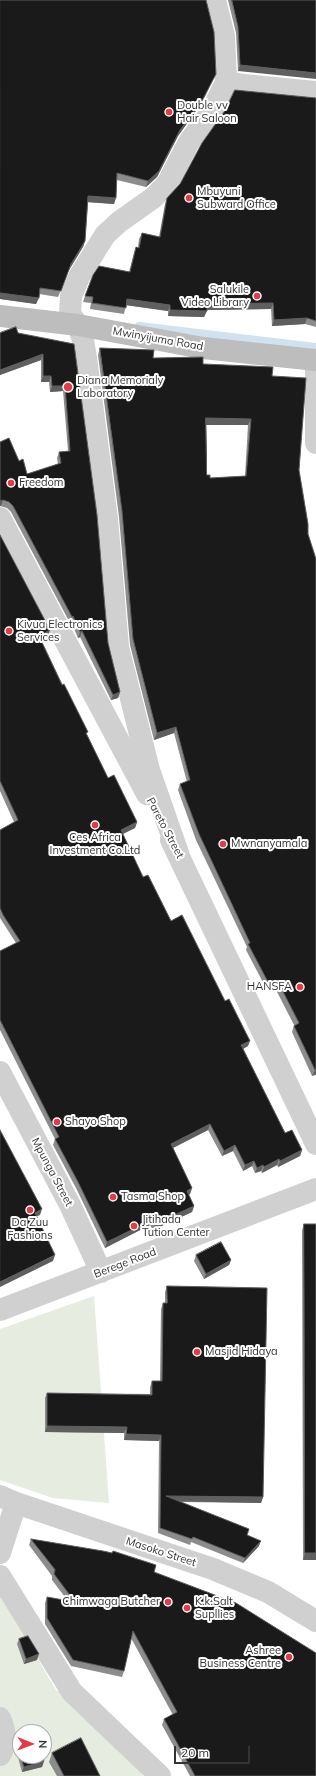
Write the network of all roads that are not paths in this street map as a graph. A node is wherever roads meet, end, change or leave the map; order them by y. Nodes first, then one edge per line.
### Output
1 (215, 0) edge
2 (226, 82) junction
3 (316, 92) edge
4 (0, 316) edge
5 (78, 325) junction
6 (316, 360) edge
7 (316, 366) edge
8 (316, 443) edge
9 (0, 518) edge
10 (178, 853) junction
11 (0, 1072) edge
12 (316, 1144) edge
13 (316, 1189) edge
14 (101, 1272) junction
15 (0, 1310) edge
16 (8, 1500) edge
17 (0, 1553) edge
18 (0, 1576) edge
19 (316, 1621) edge
20 (0, 1718) edge
21 (0, 1754) edge
22 (160, 1776) edge

1 - 2 street
2 - 3 street
2 - 5 street
4 - 5 street, Mwinyijuma Road
5 - 6 street, Mwinyijuma Road
5 - 10 street
7 - 8 street
9 - 10 street, Pareto Street
10 - 12 street, Pareto Street
11 - 14 street, Mpunga Street
13 - 14 street, Berege Road
14 - 15 street, Berege Road
16 - 17 street
16 - 19 street, Masoko Street
18 - 22 street
20 - 21 street

